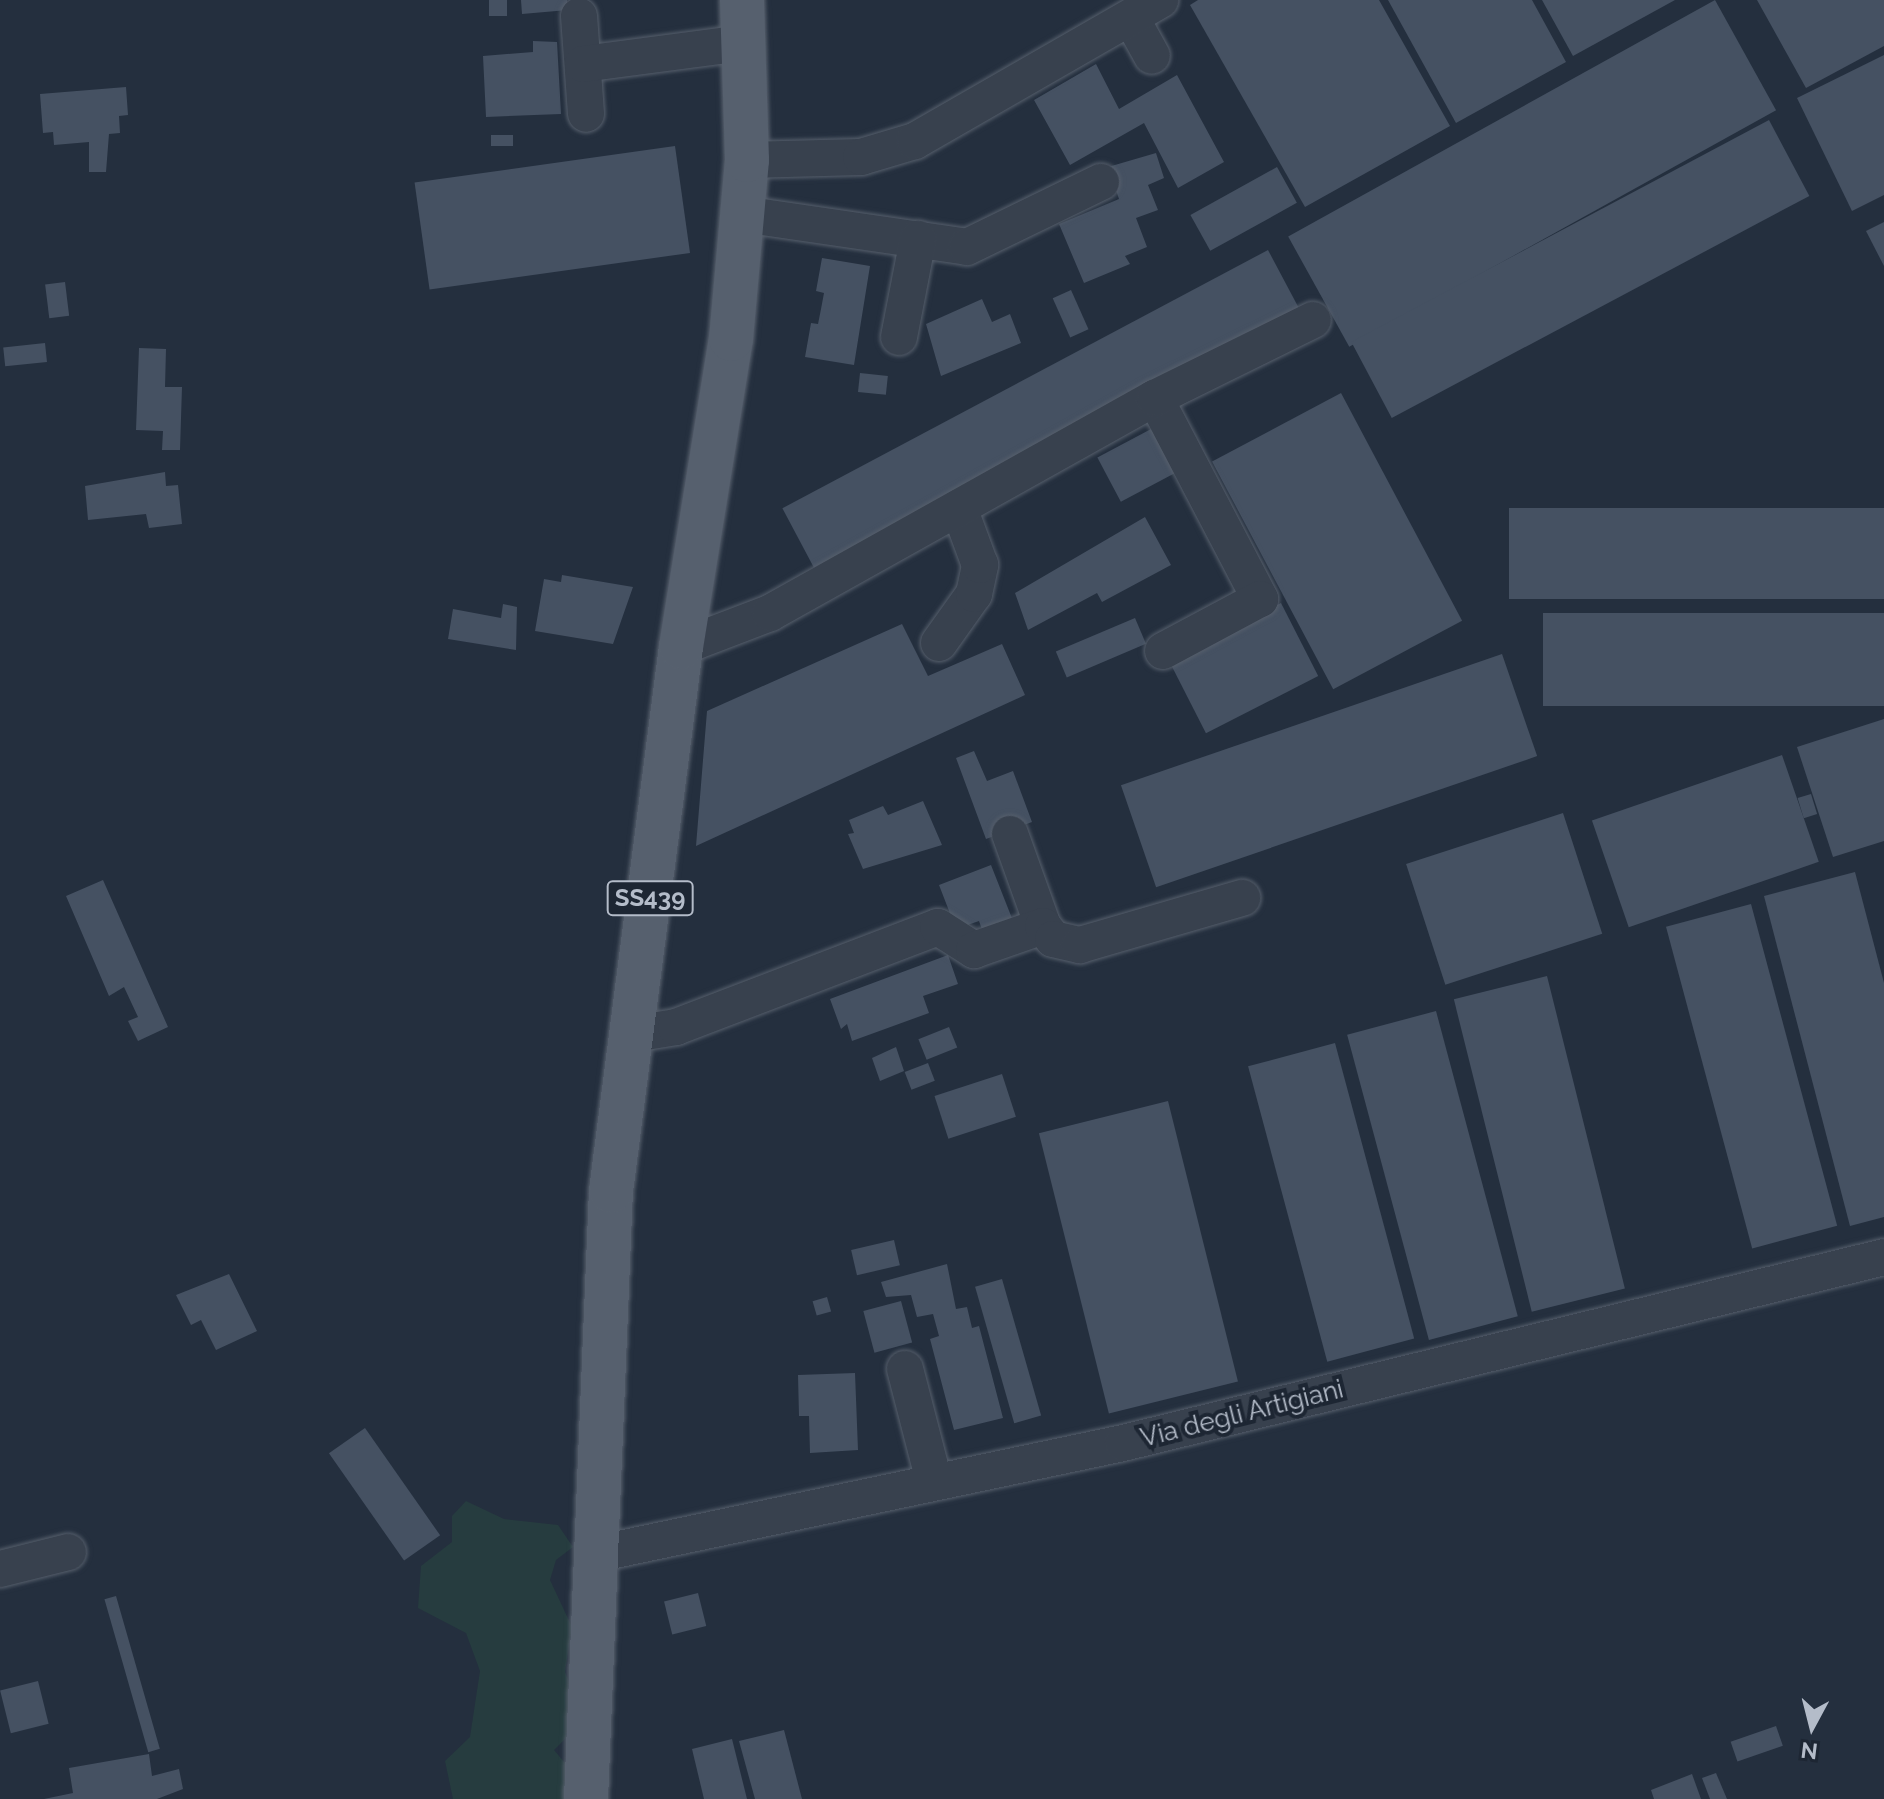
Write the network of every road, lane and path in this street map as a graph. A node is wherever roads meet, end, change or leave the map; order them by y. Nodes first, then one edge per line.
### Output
1 (742, 0) edge
2 (1146, 9) edge
3 (579, 16) dead end
4 (743, 43) junction
5 (1152, 56) dead end
6 (583, 64) junction
7 (586, 114) dead end
8 (747, 160) junction
9 (1101, 182) dead end
10 (742, 214) junction
11 (918, 239) junction
12 (1313, 320) dead end
13 (899, 337) dead end
14 (1155, 398) junction
15 (959, 508) junction
16 (939, 643) dead end
17 (681, 647) junction
18 (1163, 651) dead end
19 (1010, 834) dead end
20 (1242, 898) dead end
21 (1043, 926) junction
22 (633, 1034) junction
23 (1883, 1261) edge
24 (905, 1369) dead end
25 (934, 1481) junction
26 (68, 1552) dead end
27 (596, 1554) junction
28 (0, 1569) edge
29 (586, 1799) edge

1 - 4 main road, SS439
2 - 5 lane
2 - 8 lane
3 - 6 lane
4 - 6 lane
4 - 8 main road, SS439
6 - 7 lane
8 - 10 main road, SS439
9 - 11 lane
10 - 11 lane
10 - 17 main road, SS439
11 - 13 lane
12 - 14 lane
14 - 15 lane
14 - 18 lane
15 - 16 lane
15 - 17 lane
17 - 22 main road, SS439
19 - 21 lane
20 - 21 lane
21 - 22 lane
22 - 27 main road, SS439
23 - 25 lane, Via degli Artigiani
24 - 25 lane
25 - 27 lane, Via degli Artigiani
26 - 28 lane
27 - 29 main road, SS439

